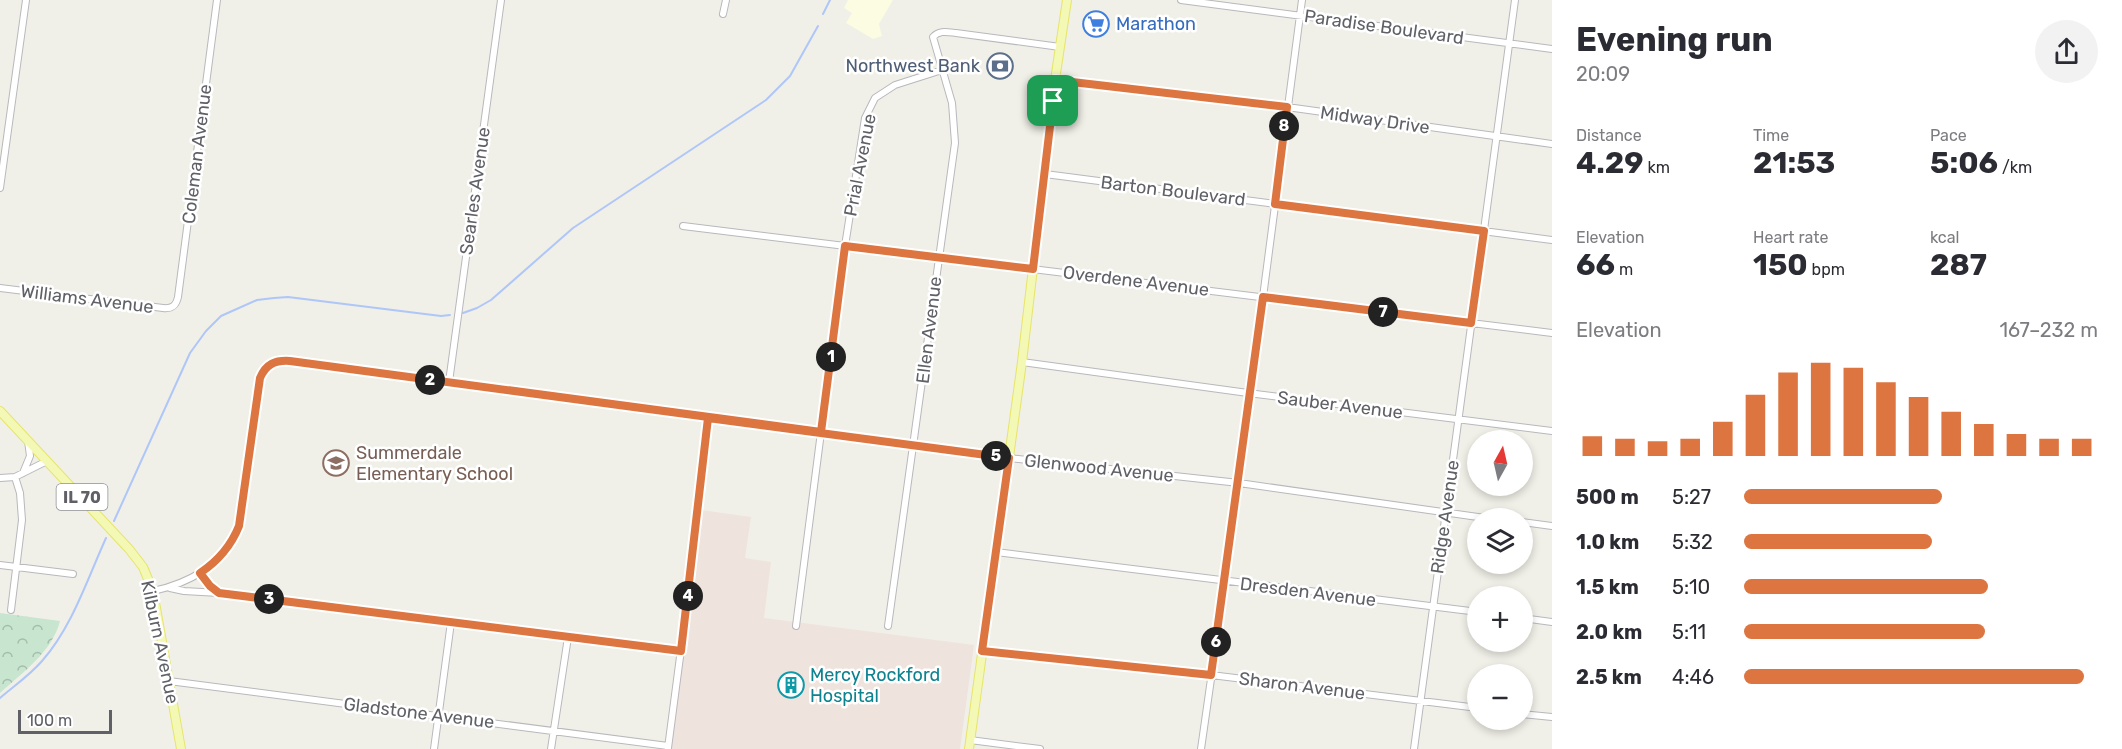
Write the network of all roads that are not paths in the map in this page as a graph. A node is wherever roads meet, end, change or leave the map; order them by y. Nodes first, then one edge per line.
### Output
1 (26, 0) edge
2 (217, 0) edge
3 (501, 0) edge
4 (726, 0) edge
5 (1067, 0) edge
6 (1181, 0) edge
7 (1302, 0) edge
8 (1515, 0) edge
9 (723, 14) dead end
10 (1300, 16) junction
11 (1509, 44) junction
12 (1060, 47) junction
13 (1552, 49) edge
14 (942, 70) junction
15 (1055, 80) junction
16 (1287, 107) junction
17 (1496, 137) junction
18 (1552, 144) edge
19 (1045, 174) junction
20 (0, 188) edge
21 (1275, 204) junction
22 (683, 226) dead end
23 (1484, 231) junction
24 (1552, 240) edge
25 (845, 246) junction
26 (938, 257) junction
27 (1033, 269) junction
28 (0, 288) edge
29 (1263, 297) junction
30 (173, 307) joint
31 (1471, 323) junction
32 (1552, 333) edge
33 (1022, 363) junction
34 (449, 382) junction
35 (1248, 393) junction
36 (0, 411) edge
37 (708, 418) junction
38 (1458, 419) junction
39 (1552, 431) edge
40 (821, 432) junction
41 (28, 441) junction
42 (914, 445) junction
43 (1009, 458) junction
44 (47, 461) junction
45 (23, 473) junction
46 (15, 477) junction
47 (0, 478) edge
48 (1239, 483) junction
49 (1446, 514) junction
50 (1467, 516) edge
51 (1533, 523) edge
52 (1552, 526) edge
53 (996, 552) junction
54 (0, 566) edge
55 (16, 568) junction
56 (200, 573) junction
57 (73, 574) dead end
58 (1224, 581) junction
59 (170, 588) junction
60 (153, 591) junction
61 (219, 593) junction
62 (1433, 607) junction
63 (11, 610) dead end
64 (1467, 611) edge
65 (1533, 619) edge
66 (451, 622) junction
67 (1552, 622) edge
68 (796, 626) dead end
69 (888, 626) dead end
70 (568, 637) junction
71 (681, 651) junction
72 (982, 651) junction
73 (1211, 675) junction
74 (169, 681) junction
75 (1420, 702) junction
76 (1467, 707) edge
77 (438, 715) junction
78 (1533, 715) edge
79 (1552, 717) edge
80 (554, 730) junction
81 (969, 745) edge
82 (668, 747) edge
83 (181, 749) edge
84 (434, 749) edge
85 (551, 749) edge
86 (1040, 749) edge
87 (1201, 749) edge
88 (1414, 749) edge

1 - 20 street
2 - 30 street, Coleman Avenue
3 - 34 street, Searles Avenue
4 - 9 street
5 - 12 main road
6 - 10 street, Paradise Boulevard
7 - 10 street
8 - 11 street, Ridge Avenue
10 - 11 street, Paradise Boulevard
10 - 16 street
11 - 13 street, Paradise Boulevard
11 - 17 street, Ridge Avenue
12 - 14 street, Ellen Avenue
12 - 15 main road
14 - 25 street, Prial Avenue
14 - 26 street, Ellen Avenue
15 - 16 street, Midway Drive
15 - 19 main road
16 - 17 street, Midway Drive
16 - 21 street
17 - 18 street, Midway Drive
17 - 23 street, Ridge Avenue
19 - 21 street, Barton Boulevard
19 - 27 main road
21 - 23 street, Barton Boulevard
21 - 29 street
22 - 25 street, Overdene Avenue
23 - 24 street, Barton Boulevard
23 - 31 street, Ridge Avenue
25 - 26 street, Overdene Avenue
25 - 40 street, Prial Avenue
26 - 27 street, Overdene Avenue
26 - 42 street, Ellen Avenue
27 - 29 street, Overdene Avenue
27 - 33 main road
28 - 30 street, Williams Avenue
29 - 31 street, Overdene Avenue
29 - 35 street
31 - 32 street, Overdene Avenue
31 - 38 street, Ridge Avenue
33 - 35 street, Sauber Avenue
33 - 43 main road
34 - 37 street, Glenwood Avenue
34 - 56 street, Glenwood Avenue
35 - 38 street, Sauber Avenue
35 - 48 street
36 - 41 main road, Kilburn Avenue / IL 70
37 - 40 street, Glenwood Avenue
37 - 71 street
38 - 39 street, Sauber Avenue
38 - 49 street, Ridge Avenue
40 - 42 street, Glenwood Avenue
40 - 68 street, Prial Avenue
41 - 44 main road, Kilburn Avenue / IL 70
41 - 45 street
42 - 43 street, Glenwood Avenue
42 - 69 street, Ellen Avenue
43 - 48 street, Glenwood Avenue
43 - 53 main road
44 - 45 street
44 - 60 main road, Kilburn Avenue / IL 70
45 - 46 street
46 - 47 street
46 - 55 street
48 - 49 street, Glenwood Avenue
48 - 58 street
49 - 50 street, Glenwood Avenue
49 - 62 street, Ridge Avenue
51 - 52 street
53 - 58 street, Dresden Avenue
53 - 72 main road
54 - 55 street
55 - 57 street
55 - 63 street
56 - 59 street, Glenwood Avenue
56 - 61 street
58 - 62 street, Dresden Avenue
58 - 73 street
59 - 60 street, Glenwood Avenue
59 - 61 street
60 - 74 main road, Kilburn Avenue / IL 70
61 - 66 street
62 - 64 street, Dresden Avenue
62 - 75 street, Ridge Avenue
65 - 67 street
66 - 70 street
66 - 77 street
70 - 71 street
70 - 80 street
71 - 82 street
72 - 73 street, Sharon Avenue
72 - 81 main road
73 - 75 street, Sharon Avenue
73 - 87 street
74 - 77 street, Gladstone Avenue
74 - 83 main road, Kilburn Avenue / IL 70
75 - 76 street, Sharon Avenue
75 - 88 street, Ridge Avenue
77 - 80 street, Gladstone Avenue
77 - 84 street
78 - 79 street
80 - 82 street, Gladstone Avenue
80 - 85 street
81 - 86 street

